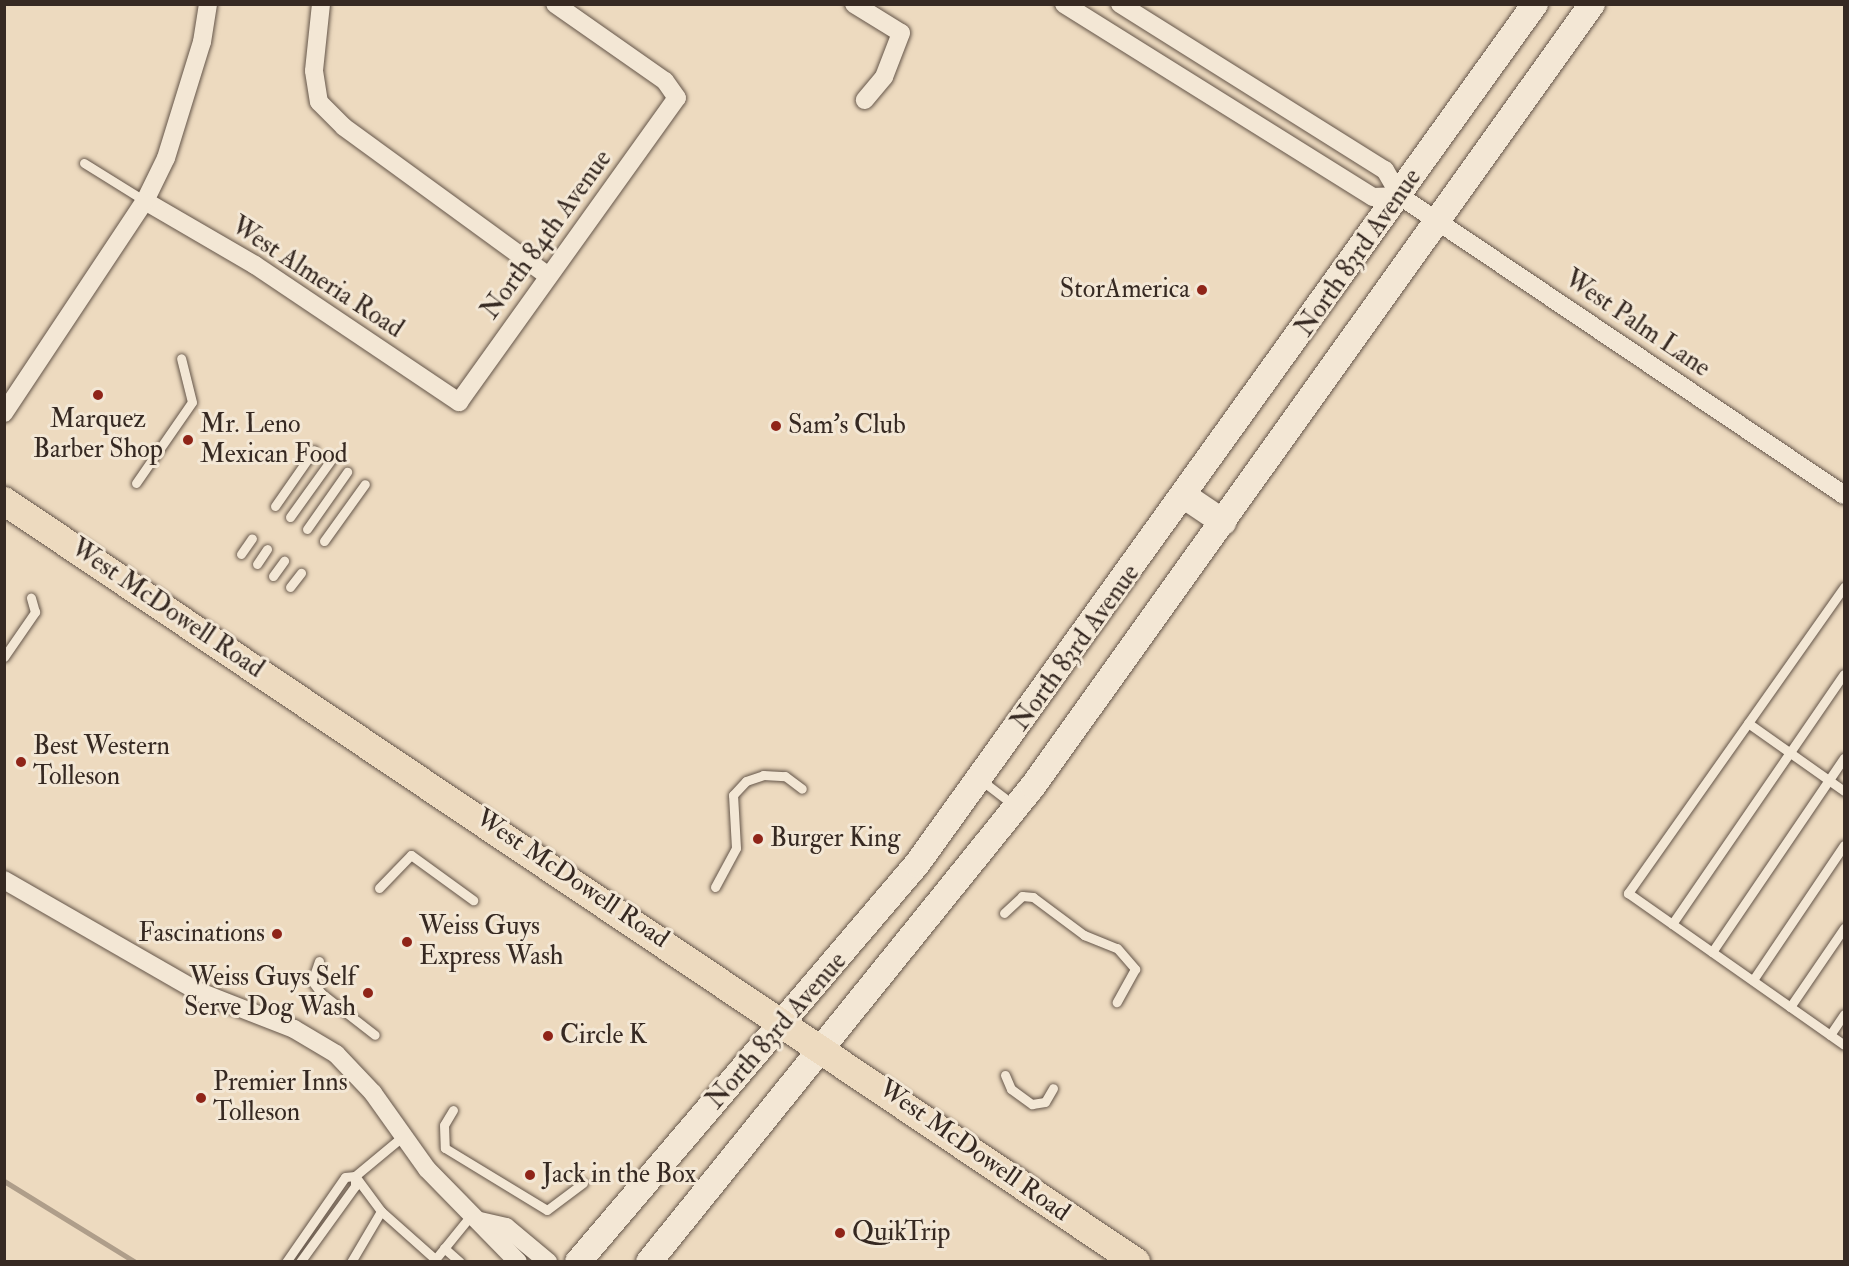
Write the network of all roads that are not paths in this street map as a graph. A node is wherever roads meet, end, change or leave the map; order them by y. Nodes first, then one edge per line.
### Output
1 (208, 4) edge
2 (321, 4) edge
3 (555, 4) edge
4 (854, 4) edge
5 (1064, 4) edge
6 (1120, 4) edge
7 (1535, 4) edge
8 (1592, 4) edge
9 (1140, 9) edge
10 (1120, 38) junction
11 (865, 100) dead end
12 (84, 163) dead end
13 (1400, 196) junction
14 (145, 201) junction
15 (1439, 221) junction
16 (548, 276) junction
17 (181, 358) dead end
18 (459, 402) joint
19 (4, 413) edge
20 (314, 450) dead end
21 (331, 460) dead end
22 (347, 472) dead end
23 (136, 483) dead end
24 (365, 484) dead end
25 (1845, 495) edge
26 (1186, 497) junction
27 (4, 501) edge
28 (275, 506) dead end
29 (290, 517) dead end
30 (1223, 522) junction
31 (307, 529) dead end
32 (252, 538) dead end
33 (324, 541) dead end
34 (267, 549) dead end
35 (241, 554) dead end
36 (284, 561) dead end
37 (257, 564) dead end
38 (301, 573) dead end
39 (273, 576) dead end
40 (1845, 586) edge
41 (290, 587) dead end
42 (31, 598) dead end
43 (4, 657) edge
44 (1845, 674) edge
45 (1748, 723) junction
46 (1790, 752) junction
47 (1845, 758) edge
48 (981, 779) junction
49 (1829, 780) junction
50 (802, 789) dead end
51 (1845, 791) edge
52 (1017, 808) junction
53 (1845, 845) edge
54 (4, 880) edge
55 (715, 887) dead end
56 (379, 888) dead end
57 (473, 900) dead end
58 (1004, 913) dead end
59 (1672, 924) junction
60 (1845, 928) edge
61 (1712, 952) junction
62 (319, 960) dead end
63 (1753, 981) junction
64 (1117, 1002) dead end
65 (1790, 1007) junction
66 (1845, 1014) edge
67 (786, 1022) junction
68 (375, 1035) dead end
69 (1830, 1035) junction
70 (1845, 1045) edge
71 (825, 1048) junction
72 (1005, 1075) dead end
73 (1053, 1088) dead end
74 (453, 1110) dead end
75 (402, 1137) junction
76 (355, 1176) junction
77 (583, 1183) dead end
78 (381, 1211) junction
79 (476, 1217) junction
80 (444, 1248) junction
81 (434, 1260) edge
82 (286, 1262) edge
83 (300, 1262) edge
84 (351, 1262) edge
85 (460, 1262) edge
86 (518, 1262) edge
87 (548, 1262) edge
88 (578, 1262) edge
89 (649, 1262) edge
90 (1136, 1262) edge

1 - 14 street
2 - 16 street
3 - 16 street, North 84th Avenue
4 - 11 street
5 - 10 street
6 - 9 street, West Palm Lane
7 - 13 main road, North 83rd Avenue
8 - 15 main road, North 83rd Avenue
9 - 10 street
9 - 13 street, West Palm Lane
10 - 13 street
12 - 14 lane
13 - 15 street, West Palm Lane
13 - 26 main road, North 83rd Avenue
14 - 18 street, West Almeria Road
14 - 19 street
15 - 25 street, West Palm Lane
15 - 30 main road, North 83rd Avenue
16 - 18 street, North 84th Avenue
17 - 23 lane
20 - 28 lane
21 - 29 lane
22 - 31 lane
24 - 33 lane
26 - 30 main road
26 - 48 main road, North 83rd Avenue
27 - 67 main road, West McDowell Road
30 - 52 main road, North 83rd Avenue
32 - 35 lane
34 - 37 lane
36 - 39 lane
38 - 41 lane
40 - 45 lane
42 - 43 lane
44 - 46 lane
45 - 46 lane
45 - 59 lane
46 - 49 lane
46 - 59 lane
47 - 49 lane
48 - 52 lane
48 - 67 main road, North 83rd Avenue
49 - 51 lane
49 - 61 lane
50 - 55 lane
52 - 71 main road, North 83rd Avenue
53 - 63 lane
54 - 75 street
56 - 57 lane
58 - 64 lane
59 - 61 lane
60 - 65 lane
61 - 63 lane
62 - 68 lane
63 - 65 lane
65 - 69 lane
66 - 69 lane
67 - 71 main road, West McDowell Road
67 - 88 main road, North 83rd Avenue
69 - 70 lane
71 - 89 main road, North 83rd Avenue
71 - 90 main road, West McDowell Road
72 - 73 lane
74 - 77 lane
75 - 76 lane
75 - 79 street
76 - 78 lane
76 - 82 lane
76 - 83 lane
78 - 81 lane
78 - 84 lane
79 - 80 lane
79 - 86 street
79 - 87 street
80 - 81 lane
80 - 85 lane

